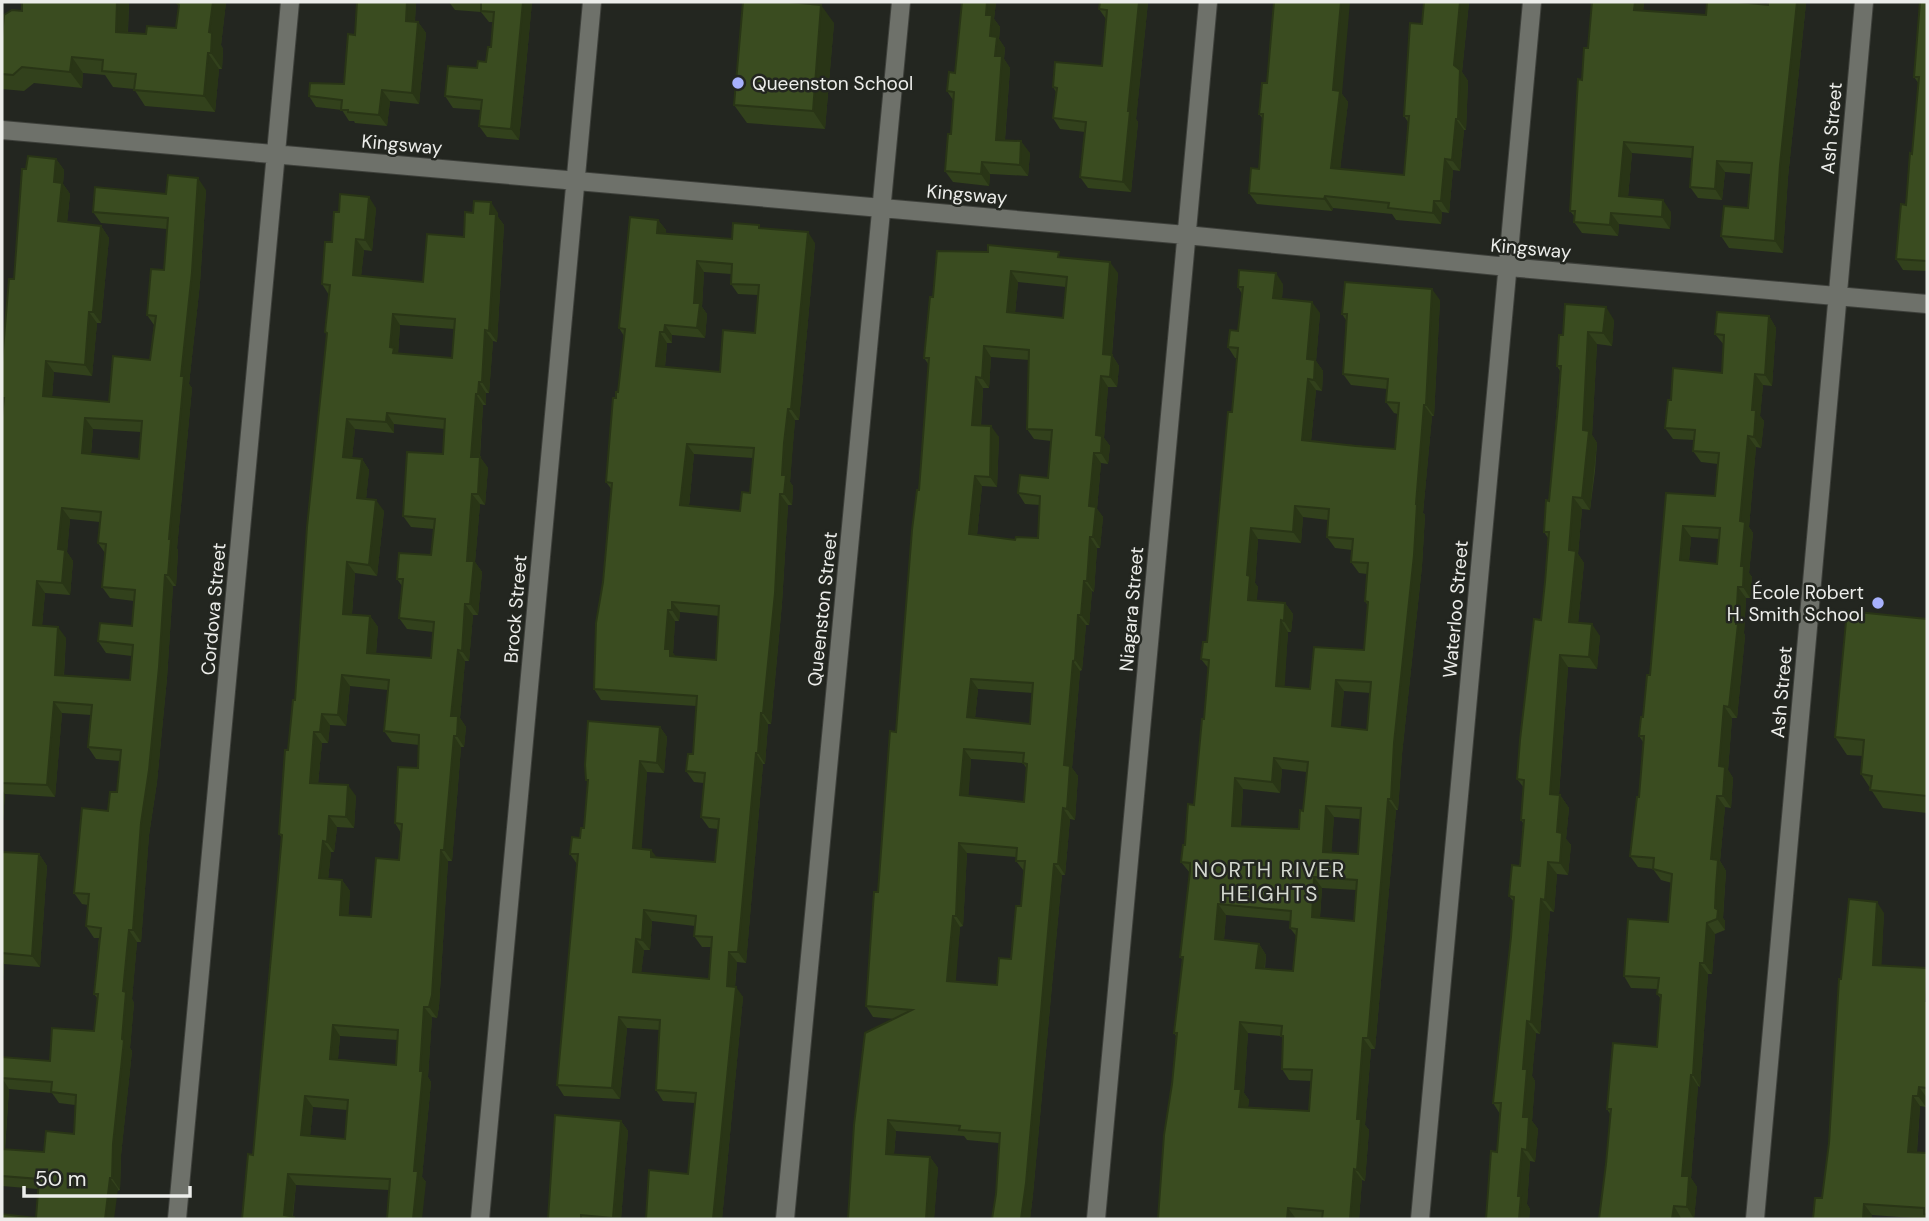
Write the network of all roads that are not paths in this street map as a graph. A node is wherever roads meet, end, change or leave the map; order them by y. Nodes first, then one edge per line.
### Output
1 (290, 2) edge
2 (592, 2) edge
3 (901, 2) edge
4 (1208, 2) edge
5 (1532, 2) edge
6 (1864, 2) edge
7 (2, 130) edge
8 (276, 153) junction
9 (576, 181) junction
10 (882, 208) junction
11 (1186, 235) junction
12 (1508, 267) junction
13 (1837, 296) junction
14 (1927, 304) edge
15 (177, 1219) edge
16 (480, 1219) edge
17 (785, 1219) edge
18 (1096, 1219) edge
19 (1420, 1219) edge
20 (1755, 1219) edge

1 - 8 street, Cordova Street
2 - 9 street, Brock Street
3 - 10 street, Queenston Street
4 - 11 street, Niagara Street
5 - 12 street, Waterloo Street
6 - 13 street, Ash Street
7 - 8 street, Kingsway
8 - 9 street, Kingsway
8 - 15 street, Cordova Street
9 - 10 street, Kingsway
9 - 16 street, Brock Street
10 - 11 street, Kingsway
10 - 17 street, Queenston Street
11 - 12 street, Kingsway
11 - 18 street, Niagara Street
12 - 13 street, Kingsway
12 - 19 street, Waterloo Street
13 - 14 street, Kingsway
13 - 20 street, Ash Street

